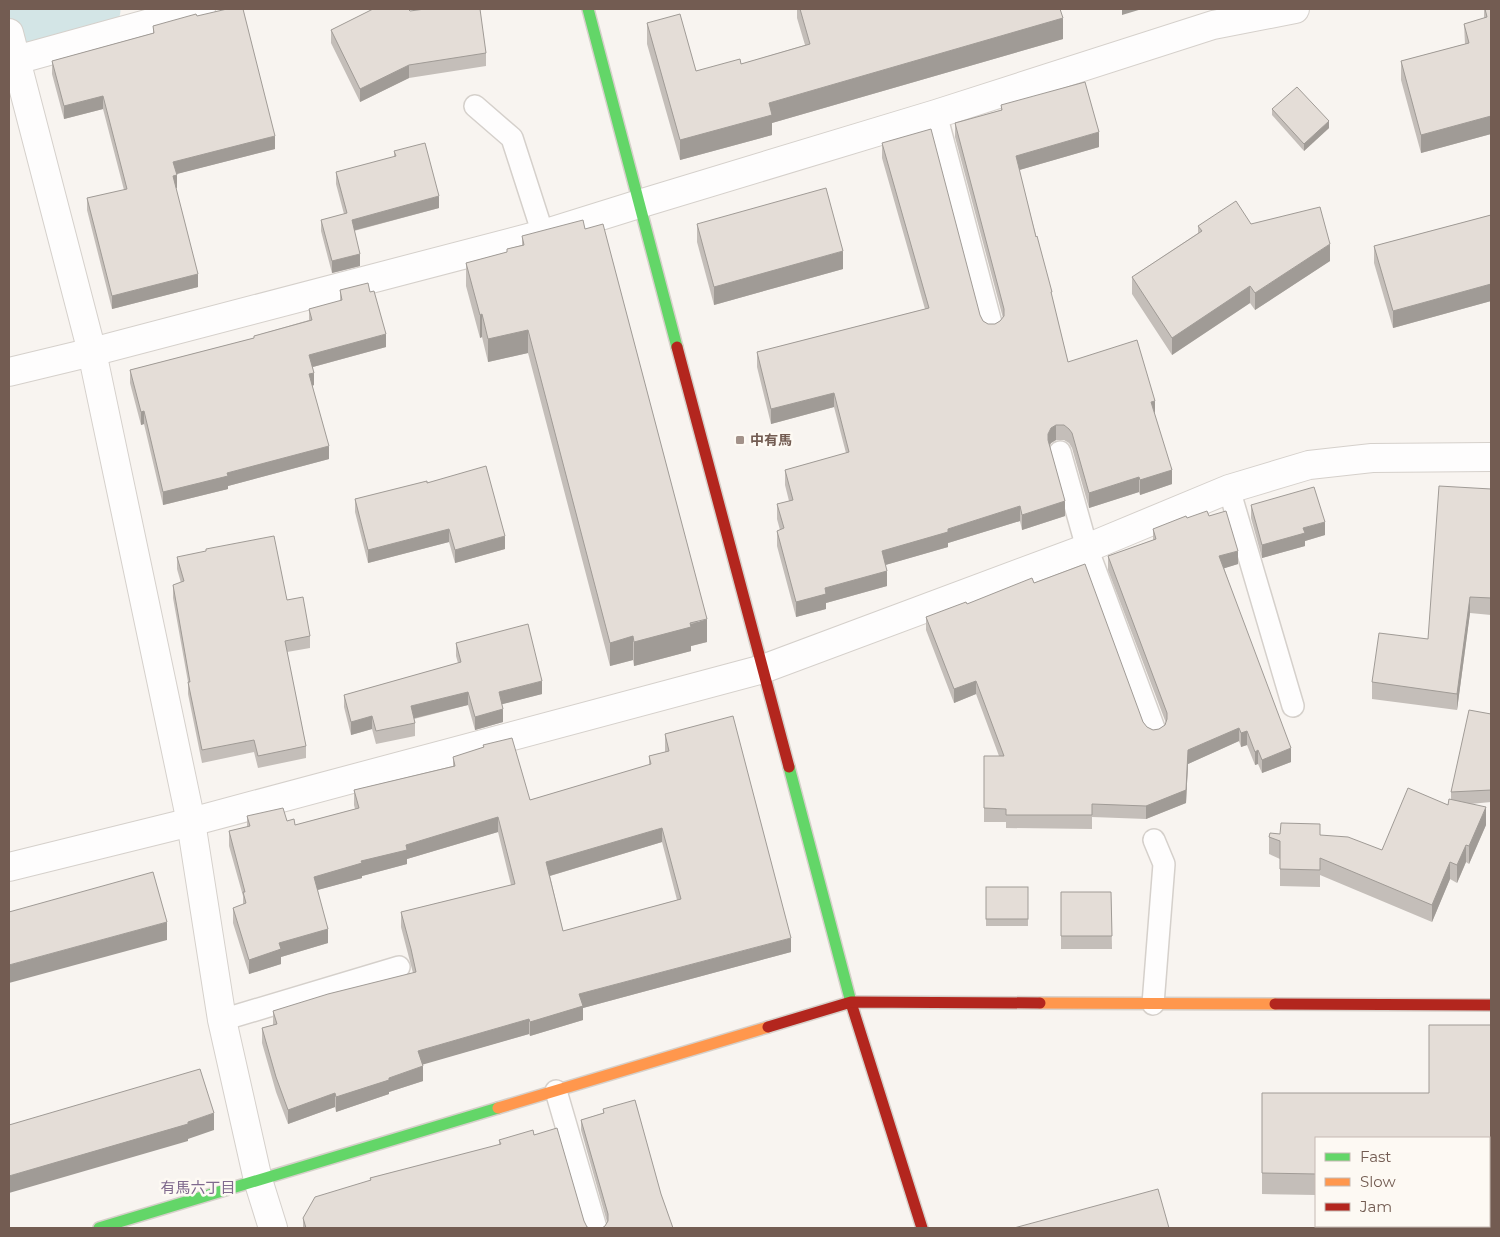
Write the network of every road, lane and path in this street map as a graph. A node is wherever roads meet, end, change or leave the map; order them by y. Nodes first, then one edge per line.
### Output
1 (201, 9) edge
2 (588, 9) edge
3 (1295, 9) edge
4 (12, 51) edge
5 (475, 106) dead end
6 (936, 114) junction
7 (639, 204) junction
8 (542, 234) junction
9 (992, 327) edge
10 (92, 352) junction
11 (9, 372) edge
12 (1060, 452) dead end
13 (1491, 457) edge
14 (1228, 489) junction
15 (1087, 548) junction
16 (763, 669) junction
17 (1293, 706) dead end
18 (1155, 731) edge
19 (191, 822) junction
20 (1154, 840) dead end
21 (9, 867) edge
22 (399, 967) dead end
23 (851, 1002) junction
24 (1153, 1004) junction
25 (1491, 1005) edge
26 (222, 1020) junction
27 (556, 1091) junction
28 (258, 1180) junction
29 (99, 1228) edge
30 (273, 1228) edge
31 (596, 1228) edge
32 (922, 1228) edge

1 - 4 street
2 - 7 street
3 - 6 street
4 - 10 street
5 - 8 lane
6 - 7 street
6 - 9 lane
7 - 8 street
7 - 16 street
8 - 10 street
10 - 11 street
10 - 19 street
12 - 15 lane
13 - 14 street
14 - 15 street
14 - 17 lane
15 - 16 street
15 - 18 lane
16 - 19 street
16 - 23 street
19 - 21 street
19 - 26 street
20 - 24 lane
22 - 26 lane
23 - 24 street
23 - 27 street
23 - 32 street
24 - 25 street
26 - 28 street
27 - 28 street
27 - 31 lane
28 - 29 street
28 - 30 street

